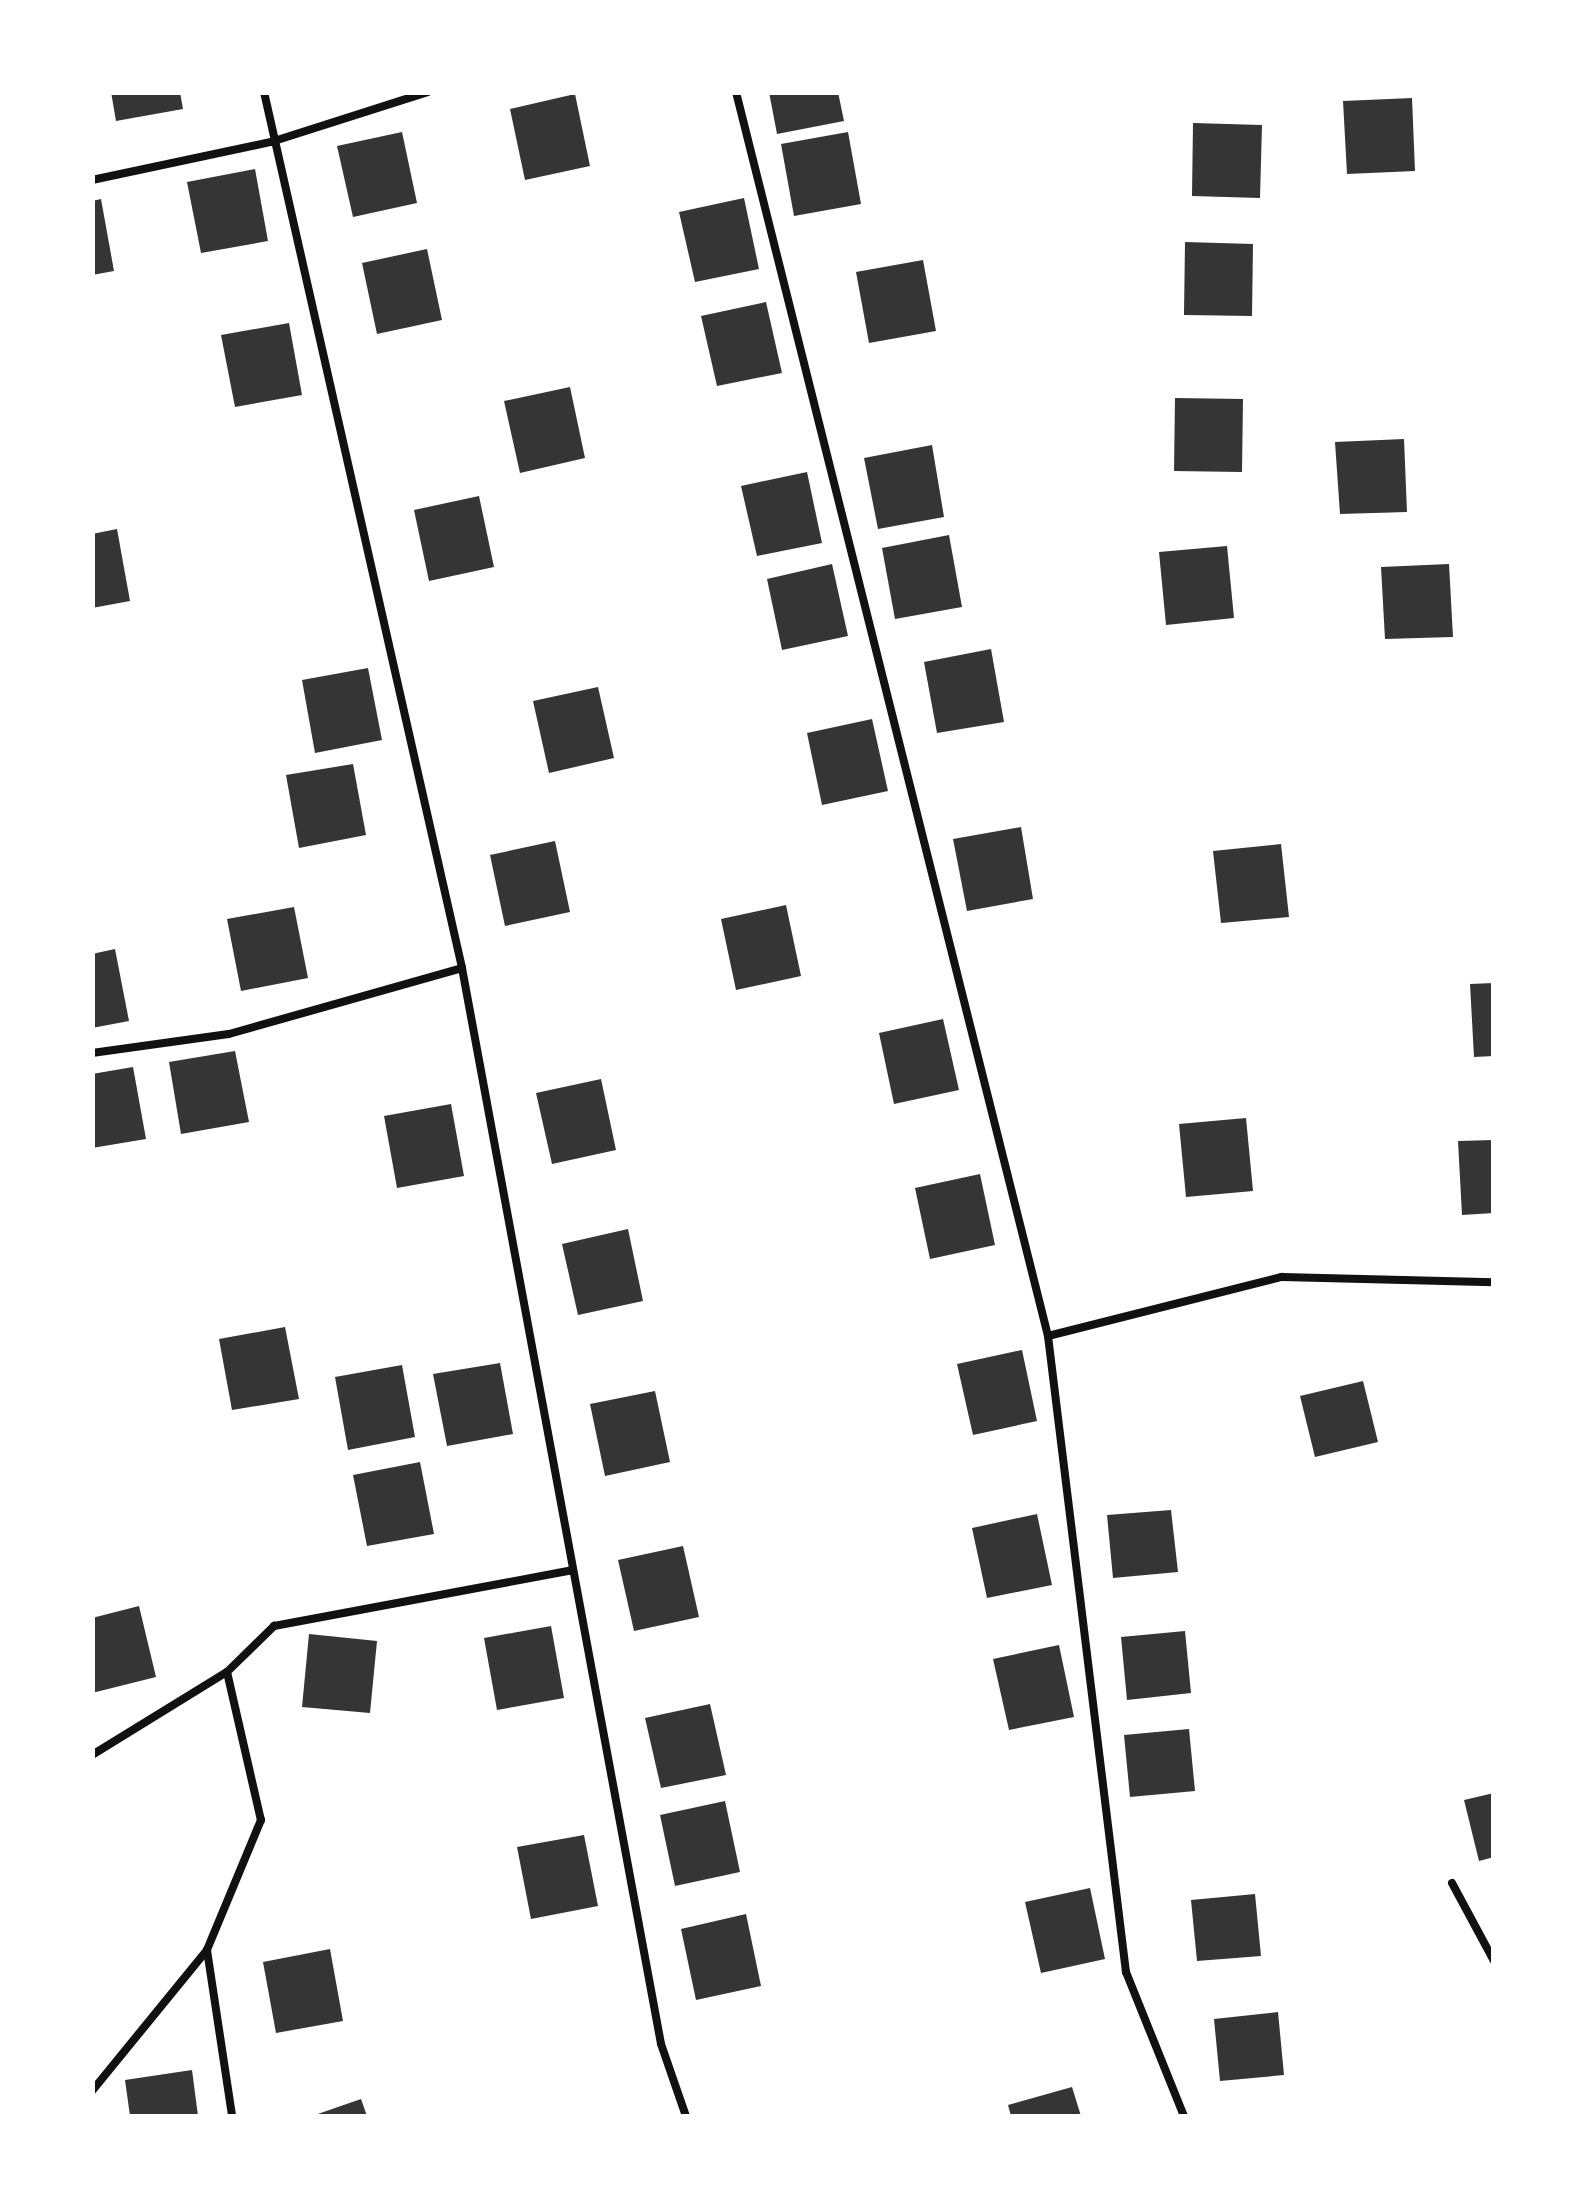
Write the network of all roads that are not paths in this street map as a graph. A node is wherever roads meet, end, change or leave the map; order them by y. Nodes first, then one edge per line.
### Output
1 (264, 92) edge
2 (428, 92) edge
3 (736, 92) edge
4 (271, 142) junction
5 (92, 180) edge
6 (462, 968) junction
7 (92, 1053) edge
8 (1494, 1282) edge
9 (1048, 1336) junction
10 (572, 1570) junction
11 (227, 1672) junction
12 (92, 1754) edge
13 (1452, 1883) dead end
14 (207, 1950) junction
15 (1494, 1962) edge
16 (92, 2091) edge
17 (232, 2116) edge
18 (686, 2116) edge
19 (1184, 2116) edge

1 - 4 lane
2 - 4 lane
3 - 9 lane
4 - 5 lane
4 - 6 lane
6 - 7 lane
6 - 10 lane
8 - 9 lane
9 - 19 lane
10 - 11 lane
10 - 18 lane
11 - 12 lane
11 - 14 lane
13 - 15 lane
14 - 16 lane
14 - 17 lane

